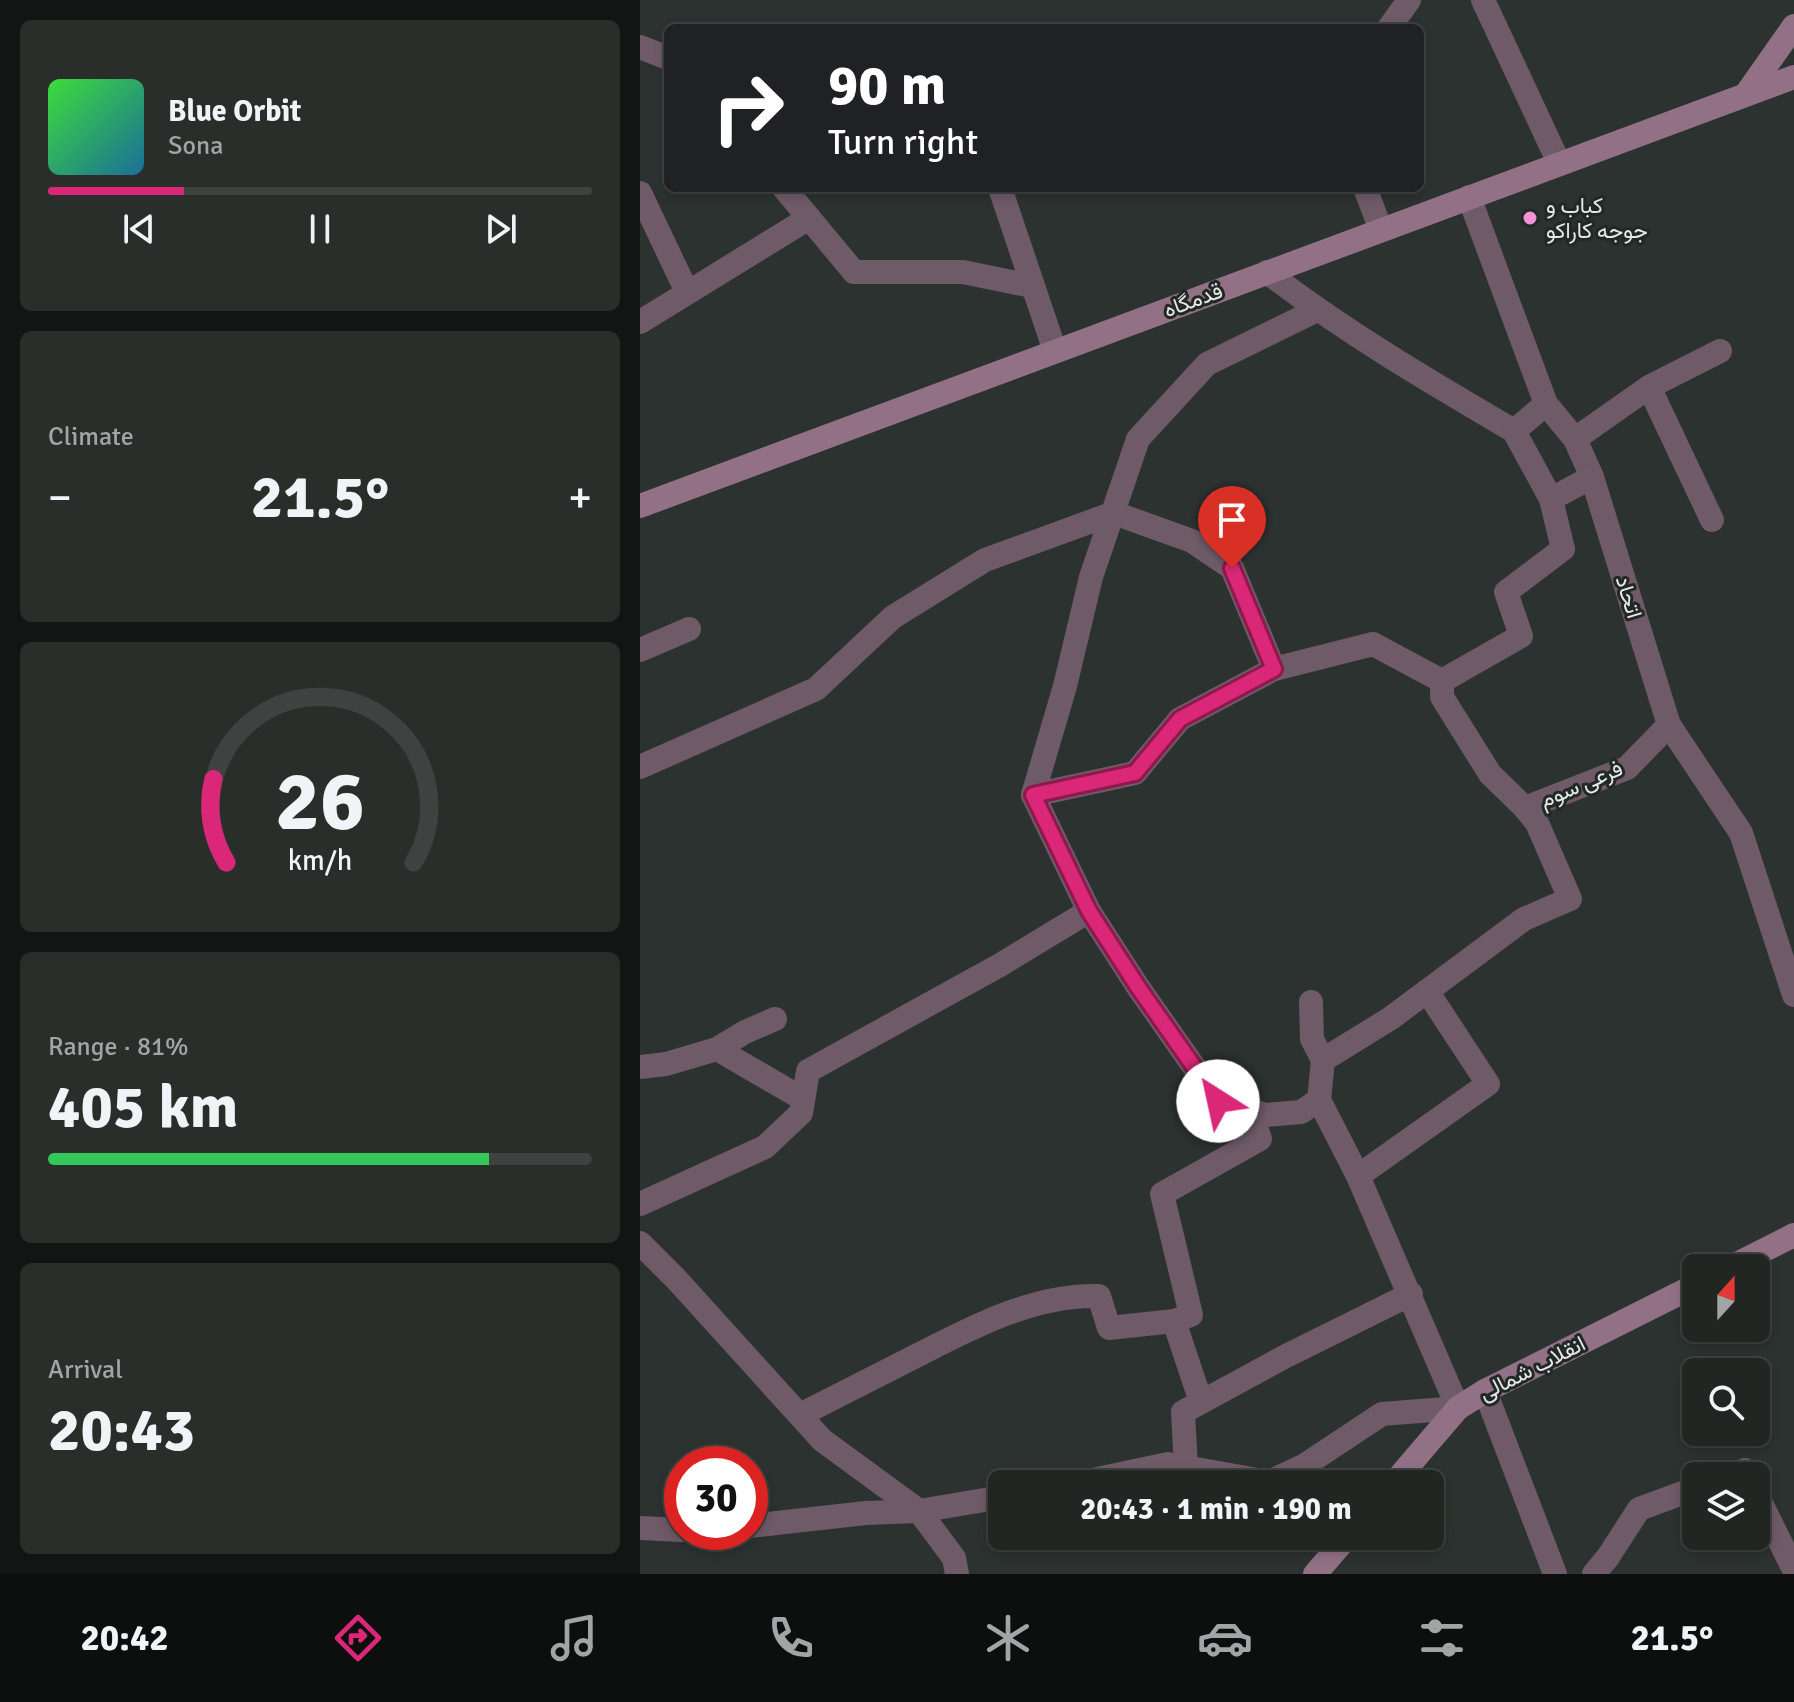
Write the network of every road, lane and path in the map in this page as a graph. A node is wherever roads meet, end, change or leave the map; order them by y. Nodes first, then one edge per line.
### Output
1 (1409, 0) edge
2 (1483, 0) edge
3 (1392, 24) edge
4 (1794, 26) edge
5 (640, 47) edge
6 (664, 56) edge
7 (1794, 77) edge
8 (1747, 93) junction
9 (1559, 163) junction
10 (787, 192) edge
11 (1001, 192) edge
12 (1367, 192) edge
13 (640, 193) edge
14 (1469, 197) junction
15 (809, 218) junction
16 (1381, 230) junction
17 (1267, 272) junction
18 (1032, 286) junction
19 (687, 292) junction
20 (1317, 310) junction
21 (640, 322) edge
22 (1055, 351) junction
23 (1720, 351) dead end
24 (1649, 387) junction
25 (1546, 404) junction
26 (1514, 431) junction
27 (1575, 439) junction
28 (1592, 477) junction
29 (1551, 499) junction
30 (640, 506) edge
31 (1114, 513) junction
32 (1712, 520) dead end
33 (689, 629) dead end
34 (640, 650) edge
35 (1274, 669) junction
36 (1442, 681) junction
37 (1669, 725) junction
38 (640, 767) edge
39 (1033, 795) junction
40 (1525, 808) junction
41 (1089, 911) junction
42 (1789, 966) edge
43 (1427, 991) junction
44 (1794, 995) edge
45 (1311, 1002) dead end
46 (775, 1019) dead end
47 (717, 1049) junction
48 (1323, 1060) junction
49 (640, 1067) edge
50 (803, 1099) junction
51 (1319, 1100) junction
52 (1250, 1110) junction
53 (1358, 1176) junction
54 (640, 1204) edge
55 (1794, 1235) edge
56 (640, 1243) edge
57 (1757, 1254) edge
58 (1682, 1292) edge
59 (1411, 1294) junction
60 (1174, 1321) junction
61 (1485, 1391) junction
62 (1201, 1402) junction
63 (1458, 1408) junction
64 (800, 1415) junction
65 (1186, 1468) junction
66 (1140, 1470) edge
67 (1405, 1470) edge
68 (1682, 1493) edge
69 (988, 1499) edge
70 (919, 1511) junction
71 (1770, 1521) edge
72 (768, 1524) edge
73 (640, 1528) edge
74 (664, 1529) edge
75 (1336, 1550) edge
76 (1794, 1570) edge
77 (957, 1574) edge
78 (1315, 1574) edge
79 (1555, 1574) edge
80 (1594, 1574) edge

1 - 3 street
2 - 9 street
4 - 8 main road
5 - 6 street
7 - 8 main road, قدمگاه
8 - 9 main road, قدمگاه
9 - 14 main road, قدمگاه
10 - 15 street
11 - 18 street
12 - 16 street
13 - 19 street
14 - 16 main road, قدمگاه
14 - 25 street, اتحاد
15 - 18 street
15 - 19 street
16 - 17 main road, قدمگاه
17 - 20 street
17 - 22 main road, قدمگاه
18 - 22 street
19 - 21 street
20 - 26 street
20 - 31 street
22 - 30 main road, قدمگاه
23 - 24 street
24 - 27 street
24 - 32 street
25 - 26 street
25 - 27 street, اتحاد
26 - 29 street
27 - 28 street, اتحاد
28 - 29 street
28 - 37 street, اتحاد
29 - 36 street
31 - 35 street
31 - 38 street
31 - 39 street
33 - 34 street
35 - 36 street
35 - 39 street
36 - 40 street
37 - 40 street, فرعی سوم
37 - 42 street, اتحاد
39 - 41 street
40 - 43 street
41 - 50 street
41 - 52 street
42 - 44 street, اتحاد
43 - 48 street
43 - 53 street
45 - 48 street
46 - 47 street
47 - 49 street
47 - 50 street
48 - 51 street
50 - 54 street
51 - 52 street
51 - 53 street
52 - 60 street
53 - 59 street
55 - 57 main road
56 - 64 street
58 - 61 main road, انقلاب شمالی
59 - 62 street
59 - 63 street
60 - 62 street
60 - 64 street
61 - 63 main road, انقلاب شمالی
61 - 79 street
62 - 65 street
63 - 65 street
63 - 67 main road, انقلاب شمالی
64 - 70 street
65 - 66 street
68 - 80 street
69 - 70 street
70 - 72 street
70 - 77 street
71 - 76 street
73 - 74 street
75 - 78 main road

